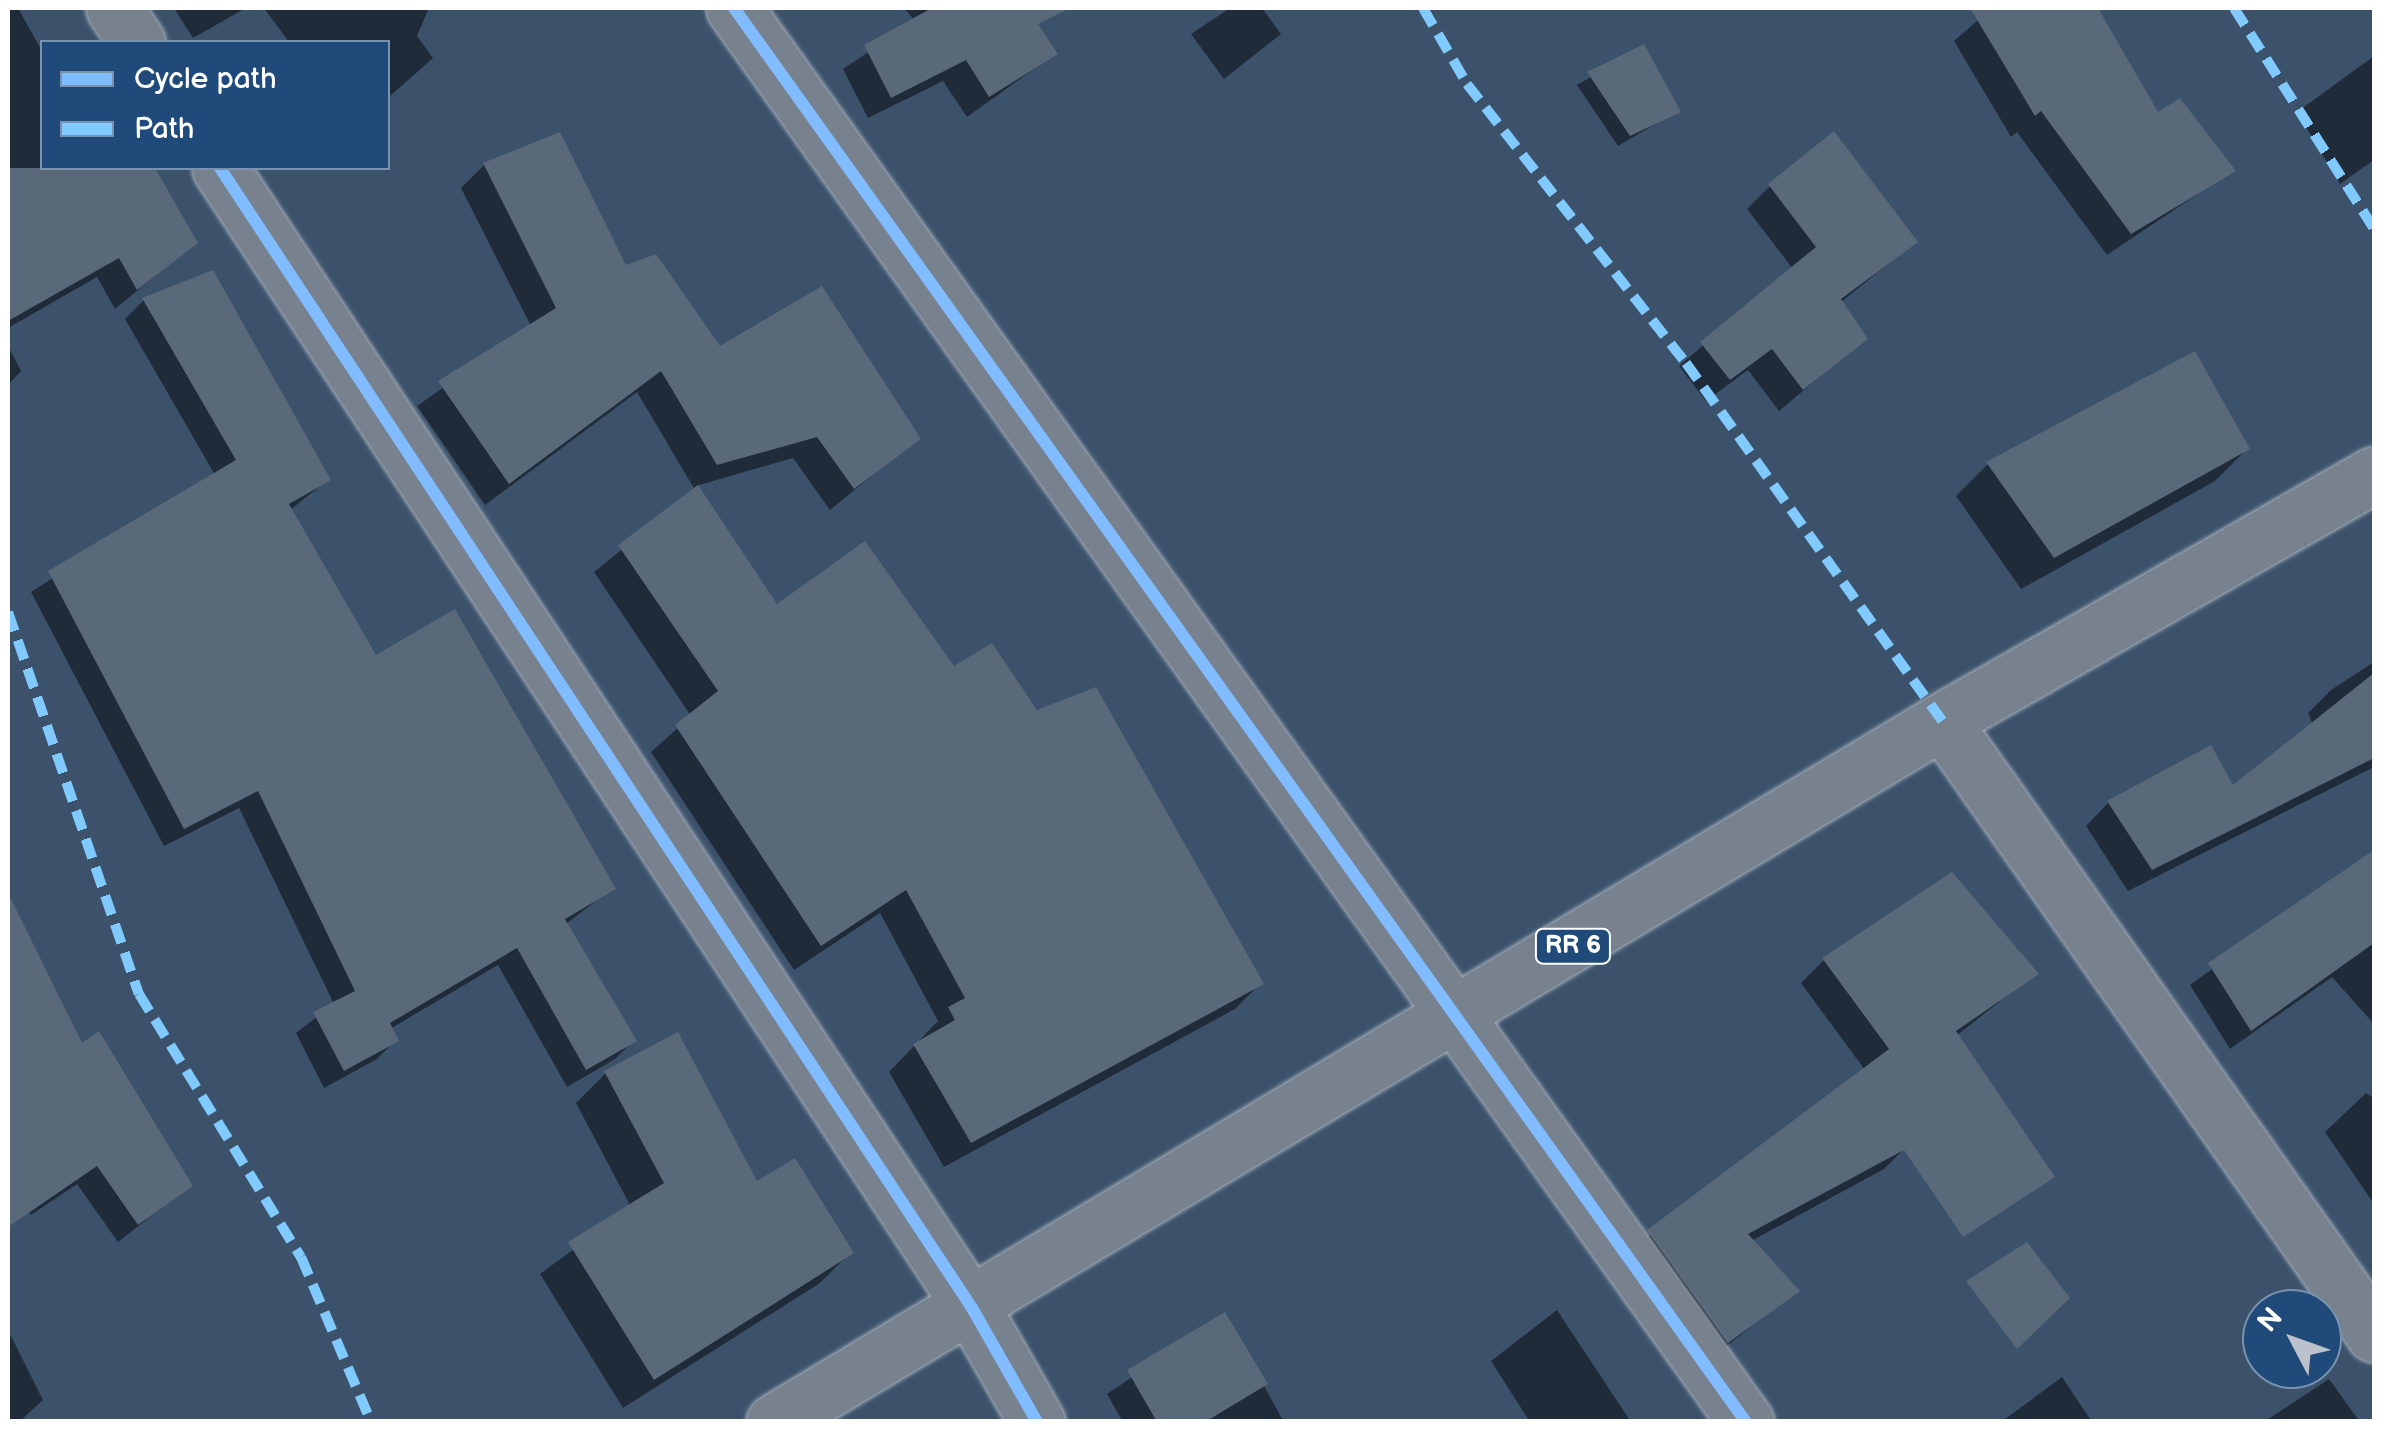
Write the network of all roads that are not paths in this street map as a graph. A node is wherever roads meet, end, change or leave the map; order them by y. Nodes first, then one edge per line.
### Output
1 (114, 8) edge
2 (734, 8) edge
3 (136, 40) edge
4 (221, 170) edge
5 (2374, 475) edge
6 (1942, 722) junction
7 (1456, 1018) junction
8 (972, 1308) junction
9 (2374, 1334) edge
10 (774, 1422) edge
11 (1037, 1422) edge
12 (1746, 1422) edge

1 - 3 street
2 - 7 street
4 - 8 street
5 - 6 street, RR 6
6 - 7 street, RR 6
6 - 9 street
7 - 8 street, RR 6
7 - 12 street
8 - 10 street, RR 6
8 - 11 street

